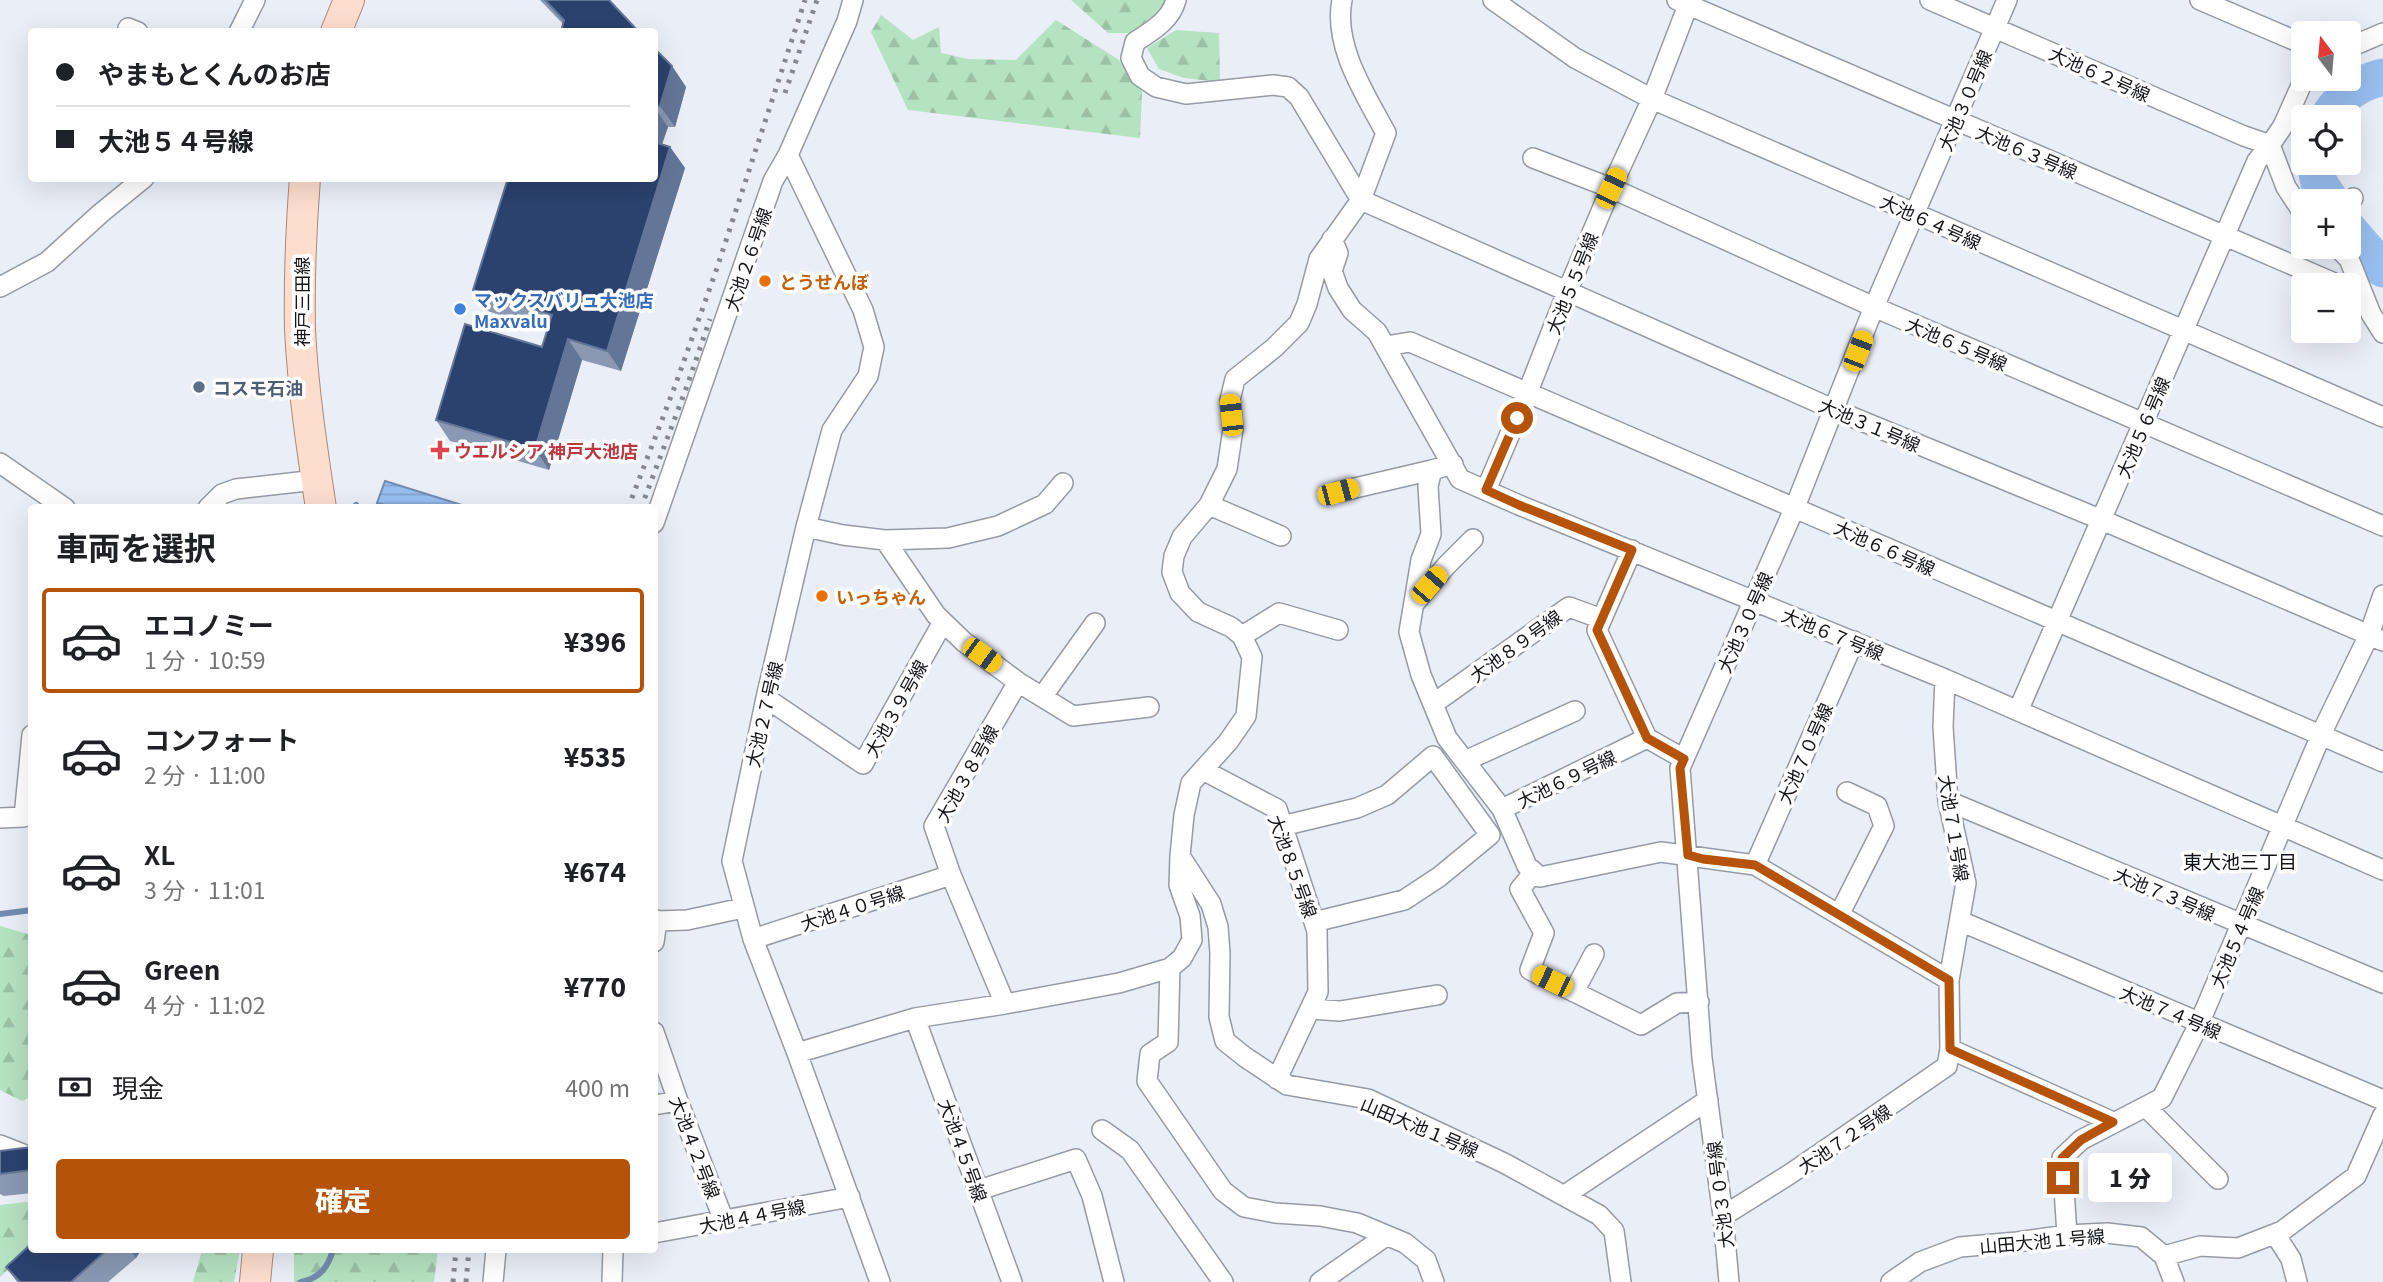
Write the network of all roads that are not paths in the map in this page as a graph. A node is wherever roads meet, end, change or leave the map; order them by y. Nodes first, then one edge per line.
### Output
1 (255, 0) edge
2 (349, 0) edge
3 (853, 0) edge
4 (1176, 0) edge
5 (1342, 0) edge
6 (1930, 0) edge
7 (2007, 0) edge
8 (2200, 0) edge
9 (1685, 2) edge
10 (1506, 3) edge
11 (1994, 27) junction
12 (241, 28) edge
13 (338, 28) edge
14 (2383, 33) edge
15 (2291, 39) edge
16 (2361, 42) edge
17 (2299, 91) edge
18 (1653, 99) junction
19 (1956, 121) junction
20 (2270, 145) junction
21 (788, 155) junction
22 (1533, 158) dead end
23 (139, 182) edge
24 (305, 182) edge
25 (1611, 188) junction
26 (2291, 195) edge
27 (1361, 200) junction
28 (1914, 214) junction
29 (2225, 234) junction
30 (1332, 239) junction
31 (2312, 273) edge
32 (0, 287) edge
33 (1567, 292) junction
34 (2361, 299) edge
35 (1874, 307) junction
36 (2183, 329) junction
37 (2383, 333) edge
38 (1386, 346) junction
39 (1527, 394) junction
40 (1835, 410) junction
41 (2383, 417) edge
42 (2144, 423) junction
43 (0, 463) edge
44 (1453, 464) junction
45 (1432, 470) junction
46 (1063, 483) dead end
47 (1486, 490) junction
48 (1338, 492) dead end
49 (318, 494) edge
50 (59, 504) edge
51 (212, 504) edge
52 (1209, 505) junction
53 (1795, 507) junction
54 (658, 512) edge
55 (2102, 520) junction
56 (2383, 526) edge
57 (806, 527) junction
58 (1282, 536) dead end
59 (1473, 539) dead end
60 (885, 540) junction
61 (1632, 550) junction
62 (2383, 595) edge
63 (1753, 600) junction
64 (1413, 605) junction
65 (1602, 619) junction
66 (943, 622) junction
67 (2058, 622) junction
68 (1095, 623) dead end
69 (1338, 630) dead end
70 (1242, 636) junction
71 (2376, 638) edge
72 (1854, 641) junction
73 (1945, 679) junction
74 (1018, 682) junction
75 (1042, 697) junction
76 (766, 698) junction
77 (1433, 704) junction
78 (1149, 707) dead end
79 (1574, 711) dead end
80 (2018, 711) junction
81 (2321, 736) junction
82 (1647, 738) junction
83 (1684, 759) junction
84 (1465, 761) junction
85 (2383, 762) edge
86 (1203, 770) junction
87 (28, 776) edge
88 (1847, 792) dead end
89 (1948, 801) junction
90 (1502, 809) junction
91 (0, 818) edge
92 (1282, 826) junction
93 (2283, 826) junction
94 (1688, 855) junction
95 (1180, 856) junction
96 (1755, 865) junction
97 (2383, 870) edge
98 (1534, 872) junction
99 (951, 875) junction
100 (743, 908) junction
101 (1839, 915) junction
102 (658, 920) edge
103 (1960, 921) junction
104 (1314, 922) junction
105 (2241, 925) junction
106 (753, 939) junction
107 (1594, 954) dead end
108 (1170, 968) junction
109 (1949, 980) junction
110 (2383, 983) edge
111 (1574, 992) junction
112 (1437, 995) dead end
113 (1699, 1002) junction
114 (1005, 1004) junction
115 (1310, 1009) junction
116 (915, 1018) junction
117 (2199, 1024) junction
118 (658, 1044) edge
119 (1950, 1049) junction
120 (797, 1053) junction
121 (1277, 1079) junction
122 (1708, 1100) junction
123 (2383, 1100) edge
124 (678, 1101) junction
125 (658, 1104) edge
126 (2146, 1107) junction
127 (2383, 1115) edge
128 (2113, 1122) junction
129 (1102, 1130) dead end
130 (0, 1145) edge
131 (28, 1156) edge
132 (2218, 1179) dead end
133 (979, 1190) junction
134 (1565, 1195) junction
135 (850, 1196) junction
136 (1723, 1216) junction
137 (724, 1221) junction
138 (658, 1232) edge
139 (2275, 1234) junction
140 (2067, 1235) junction
141 (1386, 1236) junction
142 (258, 1253) edge
143 (496, 1253) edge
144 (613, 1253) edge
145 (2164, 1256) junction
146 (255, 1282) edge
147 (494, 1282) edge
148 (612, 1282) edge
149 (880, 1282) edge
150 (1012, 1282) edge
151 (1114, 1282) edge
152 (1223, 1282) edge
153 (1320, 1282) edge
154 (1434, 1282) edge
155 (1621, 1282) edge
156 (1729, 1282) edge
157 (1891, 1282) edge
158 (2174, 1282) edge
159 (2297, 1282) edge

1 - 12 street
2 - 13 main road
3 - 21 street, 大池２６号線
4 - 27 street
5 - 27 street
6 - 11 street, 大池６２号線
7 - 11 street, 大池３０号線
8 - 15 street
9 - 18 street, 大池５５号線
9 - 19 street, 大池６３号線
10 - 18 street, 大池６４号線
11 - 19 street, 大池３０号線
11 - 20 street, 大池６２号線
14 - 16 street
17 - 20 street
18 - 25 street, 大池５５号線
18 - 28 street, 大池６４号線
19 - 28 street, 大池３０号線
19 - 29 street, 大池６３号線
20 - 26 street
20 - 29 street, 大池５６号線
21 - 54 street, 大池２６号線
21 - 57 street, 大池２７号線
22 - 25 street, 大池６５号線
23 - 32 street
24 - 49 main road, 神戸三田線
25 - 33 street, 大池５５号線
25 - 35 street, 大池６５号線
27 - 30 street
27 - 33 street, 大池３１号線
28 - 35 street, 大池３０号線
28 - 36 street, 大池６４号線
29 - 31 street, 大池６３号線
29 - 36 street, 大池５６号線
30 - 38 street, 大池６７号線
30 - 52 street
33 - 39 street, 大池５５号線
33 - 40 street, 大池３１号線
34 - 37 street
35 - 40 street, 大池３０号線
35 - 42 street, 大池６５号線
36 - 41 street, 大池６４号線
36 - 42 street, 大池５６号線
38 - 39 street, 大池６６号線
38 - 44 street, 大池６７号線
39 - 47 street, 大池５５号線
39 - 53 street, 大池６６号線
40 - 53 street, 大池３０号線
40 - 55 street, 大池３１号線
42 - 55 street, 大池５６号線
42 - 56 street, 大池６５号線
43 - 50 street
44 - 45 street
44 - 47 street, 大池６７号線
45 - 48 street
45 - 64 street
46 - 60 street
47 - 61 street, 大池６７号線
49 - 51 street
52 - 58 street
52 - 70 street
53 - 63 street, 大池３０号線
53 - 67 street, 大池６６号線
55 - 67 street, 大池５６号線
55 - 71 street, 大池３１号線
57 - 60 street
57 - 76 street, 大池２７号線
59 - 64 street
60 - 66 street
61 - 63 street, 大池６７号線
61 - 65 street
62 - 71 street, 大池５４号線
63 - 72 street, 大池６７号線
63 - 83 street, 大池３０号線
64 - 77 street
65 - 77 street, 大池８９号線
65 - 82 street
66 - 74 street
66 - 76 street, 大池３９号線
67 - 80 street, 大池５６号線
67 - 81 street, 大池６６号線
68 - 75 street
69 - 70 street
70 - 86 street
71 - 81 street, 大池５４号線
72 - 73 street, 大池６７号線
72 - 96 street, 大池７０号線
73 - 80 street, 大池６７号線
73 - 89 street, 大池７１号線
74 - 75 street
74 - 99 street, 大池３８号線
75 - 78 street
76 - 100 street, 大池２７号線
77 - 84 street
79 - 84 street
80 - 93 street, 大池６７号線
81 - 85 street, 大池６６号線
81 - 93 street, 大池５４号線
82 - 83 street
82 - 90 street, 大池６９号線
83 - 94 street, 大池３０号線
84 - 90 street
86 - 92 street, 大池８５号線
86 - 95 street
87 - 91 street
88 - 101 street
89 - 103 street, 大池７１号線
89 - 105 street, 大池７３号線
90 - 98 street, 大池６９号線
92 - 104 street, 大池８５号線
92 - 104 street
93 - 97 street, 大池６７号線
93 - 105 street, 大池５４号線
94 - 96 street
94 - 98 street
94 - 113 street, 大池３０号線
95 - 108 street
95 - 121 street, 山田大池１号線
96 - 101 street
98 - 111 street
99 - 106 street, 大池４０号線
99 - 114 street, 大池３８号線
100 - 102 street
100 - 106 street, 大池２７号線
101 - 109 street
103 - 109 street, 大池７１号線
103 - 117 street, 大池７４号線
104 - 115 street, 大池８５号線
105 - 110 street, 大池７３号線
105 - 117 street, 大池５４号線
106 - 120 street, 大池２７号線
107 - 111 street
108 - 114 street
108 - 141 street
109 - 119 street, 大池７１号線
111 - 113 street
112 - 115 street
113 - 122 street, 大池３０号線
114 - 116 street
115 - 121 street, 大池８５号線
116 - 120 street
116 - 133 street, 大池４５号線
117 - 123 street, 大池７４号線
117 - 126 street, 大池５４号線
118 - 124 street, 大池４２号線
119 - 128 street
119 - 136 street, 大池７２号線
120 - 135 street, 大池２７号線
121 - 134 street, 山田大池１号線
122 - 134 street
122 - 136 street, 大池３０号線
124 - 125 street
124 - 137 street, 大池４２号線
126 - 128 street, 大池５４号線
126 - 132 street
127 - 139 street
128 - 140 street, 大池５４号線
129 - 152 street
130 - 131 street
133 - 150 street, 大池４５号線
133 - 151 street
134 - 155 street, 山田大池１号線
135 - 137 street, 大池４４号線
135 - 149 street, 大池２７号線
136 - 156 street, 大池３０号線
137 - 138 street, 大池４４号線
139 - 145 street
139 - 159 street
140 - 145 street, 山田大池１号線
140 - 157 street, 山田大池１号線
141 - 153 street
141 - 154 street
142 - 146 main road
143 - 147 street
144 - 148 street
145 - 158 street

